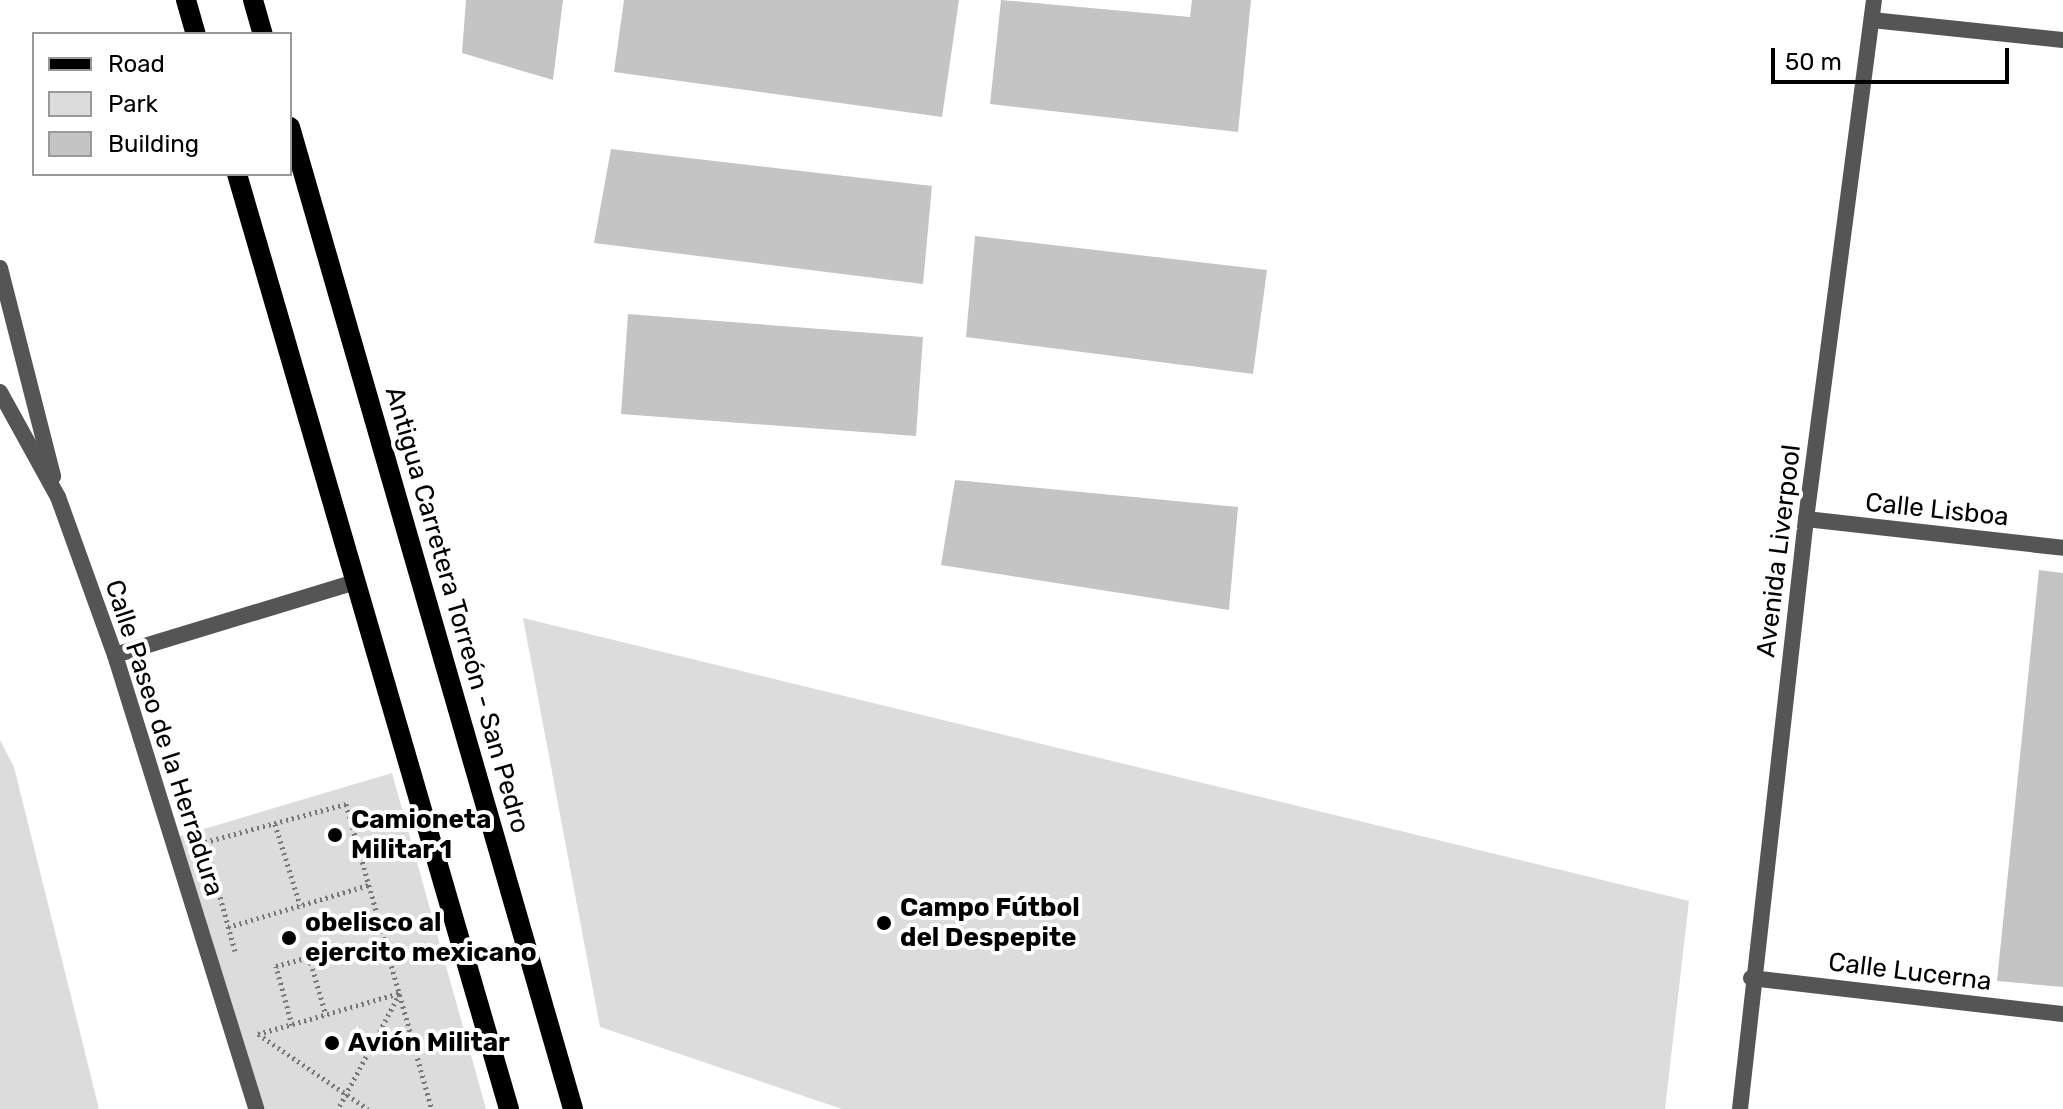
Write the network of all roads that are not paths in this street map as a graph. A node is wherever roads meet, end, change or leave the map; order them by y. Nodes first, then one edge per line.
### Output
1 (186, 0) edge
2 (253, 0) edge
3 (1874, 0) edge
4 (1872, 20) junction
5 (195, 32) edge
6 (262, 32) edge
7 (2063, 40) edge
8 (292, 134) edge
9 (238, 176) edge
10 (0, 268) edge
11 (0, 392) edge
12 (58, 497) junction
13 (1806, 519) junction
14 (2063, 548) edge
15 (356, 582) junction
16 (115, 655) junction
17 (1751, 978) junction
18 (2063, 1014) edge
19 (256, 1109) edge
20 (509, 1109) edge
21 (573, 1109) edge
22 (1740, 1109) edge

1 - 5 main road
2 - 6 main road
3 - 4 street, Avenida Liverpool
4 - 7 street
4 - 13 street, Avenida Liverpool
8 - 21 main road, Antigua Carretera Torreón - San Pedro
9 - 15 main road
10 - 12 street
11 - 12 street, Calle Paseo de la Herradura
12 - 16 street, Calle Paseo de la Herradura
13 - 14 street, Calle Lisboa
13 - 17 street, Avenida Liverpool
15 - 16 street
15 - 20 main road
16 - 19 street, Calle Paseo de la Herradura
17 - 18 street, Calle Lucerna
17 - 22 street, Avenida Liverpool

